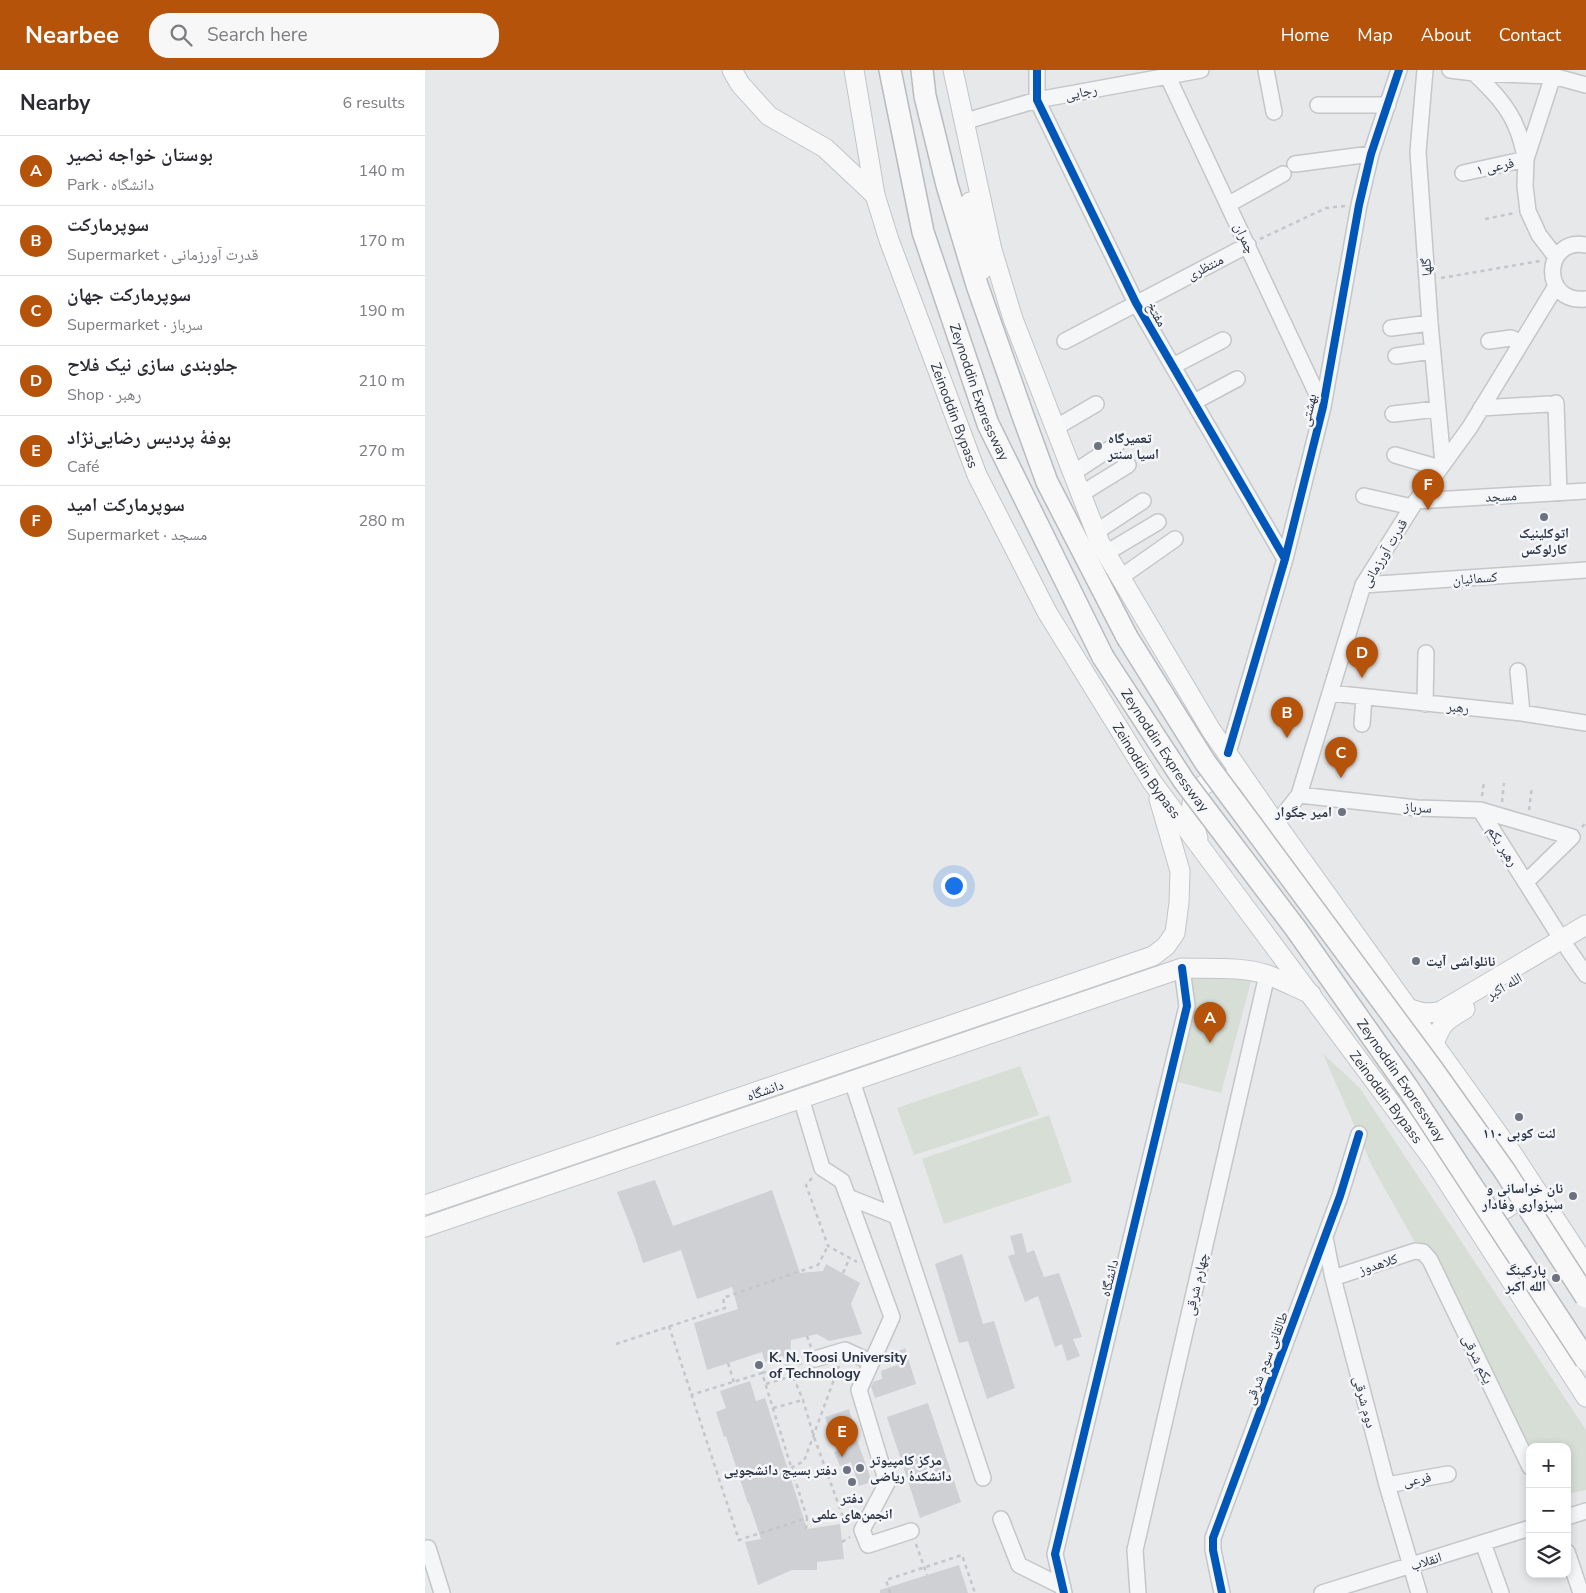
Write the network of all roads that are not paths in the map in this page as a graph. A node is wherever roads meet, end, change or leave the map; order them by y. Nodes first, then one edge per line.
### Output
1 (732, 70) edge
2 (854, 70) edge
3 (890, 70) edge
4 (922, 70) edge
5 (952, 70) edge
6 (1037, 70) edge
7 (1201, 70) edge
8 (1266, 70) edge
9 (1399, 70) edge
10 (1425, 70) edge
11 (1450, 70) edge
12 (1167, 72) edge
13 (1475, 72) edge
14 (1553, 76) junction
15 (1586, 85) edge
16 (1037, 100) junction
17 (1318, 105) dead end
18 (1388, 105) junction
19 (1274, 112) dead end
20 (963, 122) junction
21 (1371, 154) junction
22 (1526, 159) junction
23 (1295, 164) dead end
24 (1463, 173) dead end
25 (1283, 174) dead end
26 (875, 195) junction
27 (1229, 204) junction
28 (1248, 245) junction
29 (1586, 245) edge
30 (1555, 260) junction
31 (1556, 286) junction
32 (1586, 298) edge
33 (1136, 303) junction
34 (1429, 323) junction
35 (1391, 328) dead end
36 (1223, 340) dead end
37 (1065, 341) dead end
38 (1489, 341) dead end
39 (1521, 343) junction
40 (1432, 351) junction
41 (1001, 352) junction
42 (1396, 356) dead end
43 (1173, 366) junction
44 (1237, 379) dead end
45 (1194, 402) junction
46 (1096, 404) dead end
47 (1323, 407) junction
48 (1481, 408) junction
49 (1437, 409) junction
50 (1393, 414) dead end
51 (1439, 427) junction
52 (1470, 427) junction
53 (1055, 428) junction
54 (1117, 444) dead end
55 (1395, 455) dead end
56 (1128, 465) dead end
57 (1442, 465) junction
58 (1073, 473) junction
59 (1586, 491) edge
60 (1559, 493) junction
61 (1081, 494) junction
62 (1364, 496) dead end
63 (1143, 501) dead end
64 (1414, 504) junction
65 (1158, 522) dead end
66 (1096, 532) junction
67 (1175, 539) dead end
68 (1106, 553) junction
69 (1285, 559) junction
70 (1586, 570) edge
71 (1121, 577) junction
72 (1363, 585) junction
73 (1426, 654) dead end
74 (1518, 671) dead end
75 (1330, 693) junction
76 (1364, 697) junction
77 (1425, 704) junction
78 (1522, 713) junction
79 (1586, 722) edge
80 (1362, 724) dead end
81 (1228, 753) junction
82 (1153, 782) junction
83 (1299, 794) junction
84 (1480, 810) junction
85 (1276, 824) junction
86 (1572, 837) joint
87 (1203, 851) junction
88 (1526, 882) junction
89 (1586, 926) edge
90 (1586, 938) edge
91 (1565, 944) junction
92 (1182, 968) junction
93 (1267, 975) junction
94 (1586, 975) edge
95 (1312, 994) junction
96 (1407, 1008) junction
97 (973, 1018) junction
98 (977, 1038) junction
99 (1434, 1044) junction
100 (818, 1072) junction
101 (852, 1081) junction
102 (824, 1090) junction
103 (801, 1098) junction
104 (1359, 1134) dead end
105 (1512, 1153) junction
106 (1455, 1194) junction
107 (848, 1196) junction
108 (425, 1205) edge
109 (896, 1216) junction
110 (425, 1227) edge
111 (1325, 1238) junction
112 (1423, 1252) joint
113 (1586, 1266) edge
114 (1333, 1278) junction
115 (1586, 1297) edge
116 (815, 1359) dead end
117 (1586, 1360) edge
118 (871, 1362) junction
119 (1586, 1397) edge
120 (1526, 1459) edge
121 (1448, 1474) dead end
122 (983, 1478) dead end
123 (1387, 1485) junction
124 (1586, 1511) edge
125 (1571, 1516) edge
126 (1001, 1519) dead end
127 (1526, 1529) edge
128 (911, 1531) road end
129 (1483, 1543) junction
130 (428, 1548) dead end
131 (1571, 1564) edge
132 (1410, 1566) junction
133 (1348, 1589) edge
134 (1063, 1590) edge
135 (442, 1593) edge
136 (1138, 1593) edge
137 (1221, 1593) edge
138 (1322, 1593) edge
139 (1419, 1593) edge
140 (1501, 1593) edge
141 (1581, 1593) edge

1 - 26 main road
2 - 26 main road, Zeinoddin Bypass
3 - 117 highway, Zeynoddin Expressway, bridge
4 - 41 highway, Zeynoddin Expressway
5 - 20 main road
5 - 41 main road
6 - 16 street, مفتخ
7 - 12 street, رجایی
8 - 19 street
9 - 18 street, بهشتی
10 - 34 street, گلها
11 - 13 street
12 - 16 street, رجایی
12 - 27 street, چمران
13 - 14 street
13 - 22 street
14 - 15 street
14 - 22 street
16 - 20 street, رجایی
16 - 33 street, مفتخ
17 - 18 street
18 - 21 street, بهشتی
20 - 53 main road
21 - 23 street
21 - 47 street, بهشتی
22 - 24 street, فرعی ۱
22 - 30 street
25 - 27 street
26 - 82 main road, Zeinoddin Bypass
27 - 28 street, چمران
28 - 33 street, منتظری
28 - 47 street, چمران
29 - 30 street
30 - 31 street
31 - 32 street
31 - 39 street, قدرت آورزمانی
33 - 37 street, منتظری
33 - 43 street, مفتخ
34 - 35 street
34 - 40 street, گلها
36 - 43 street
38 - 39 street
39 - 48 street, قدرت آورزمانی
40 - 42 street
40 - 49 street, گلها
41 - 115 highway, Zeynoddin Expressway, bridge
43 - 45 street, مفتخ
44 - 45 street
45 - 69 street, مفتخ
46 - 53 street
47 - 69 street, بهشتی
48 - 52 street, قدرت آورزمانی
48 - 60 street
49 - 50 street
49 - 51 street, گلها
51 - 52 street
51 - 57 street, گلها
52 - 57 street, قدرت آورزمانی
53 - 58 main road
54 - 58 street
55 - 57 street
56 - 61 street
57 - 64 street, قدرت آورزمانی
58 - 61 main road
59 - 60 street, مسجد
60 - 64 street, مسجد
61 - 66 main road
62 - 64 street, مسجد
63 - 66 street
64 - 72 street, قدرت آورزمانی
65 - 68 street
66 - 68 main road
67 - 71 street
68 - 71 main road
69 - 81 street, بهشتی
70 - 72 street, کسمائیان
71 - 81 main road
72 - 75 street, قدرت آورزمانی
73 - 77 street
74 - 78 street
75 - 76 street, رهبر
75 - 83 street, قدرت آورزمانی
76 - 77 street, رهبر
76 - 80 street
77 - 78 street, رهبر
78 - 79 street, رهبر
81 - 85 main road
82 - 87 main road, Zeinoddin Bypass
82 - 97 main road, دانشگاه
83 - 84 street, سرباز
83 - 85 street
84 - 86 street, سرباز
84 - 88 street, رهبر یکم
85 - 87 main road
85 - 96 main road
86 - 88 street, رهبر یکم
87 - 95 main road, Zeinoddin Bypass
88 - 91 street, رهبر یکم
89 - 91 main road
90 - 91 main road, الله اکبر
91 - 94 street, رهبر یکم
91 - 96 main road
91 - 99 main road, الله اکبر
92 - 93 main road, دانشگاه
92 - 98 main road, دانشگاه
92 - 134 street, دانشگاه
93 - 95 main road, دانشگاه
93 - 136 street, چهارم شرقی
95 - 106 main road, Zeinoddin Bypass
96 - 99 main road
97 - 98 main road
97 - 100 main road, دانشگاه
98 - 101 main road, دانشگاه
99 - 105 main road
100 - 102 main road
100 - 108 main road, دانشگاه
101 - 102 main road, دانشگاه
101 - 109 street
102 - 103 main road, دانشگاه
103 - 107 street
103 - 110 main road, دانشگاه
104 - 111 street, طالقانی سوم شرقی
105 - 106 main road
105 - 113 main road
106 - 119 main road, Zeinoddin Bypass
107 - 109 street
107 - 118 street
109 - 122 street
111 - 114 street, دوم شرقی
111 - 137 street, طالقانی سوم شرقی
112 - 114 street, کلاهدوز
112 - 120 street, یکم شرقی
114 - 123 street, دوم شرقی
116 - 118 street
118 - 128 street
121 - 123 street, فرعی
123 - 132 street, دوم شرقی
124 - 125 street
126 - 134 street
127 - 129 street, انقلاب
129 - 132 street, انقلاب
129 - 140 street
130 - 135 street
131 - 141 street
132 - 133 street, انقلاب
132 - 139 street, دوم شرقی
133 - 138 street, انقلاب

